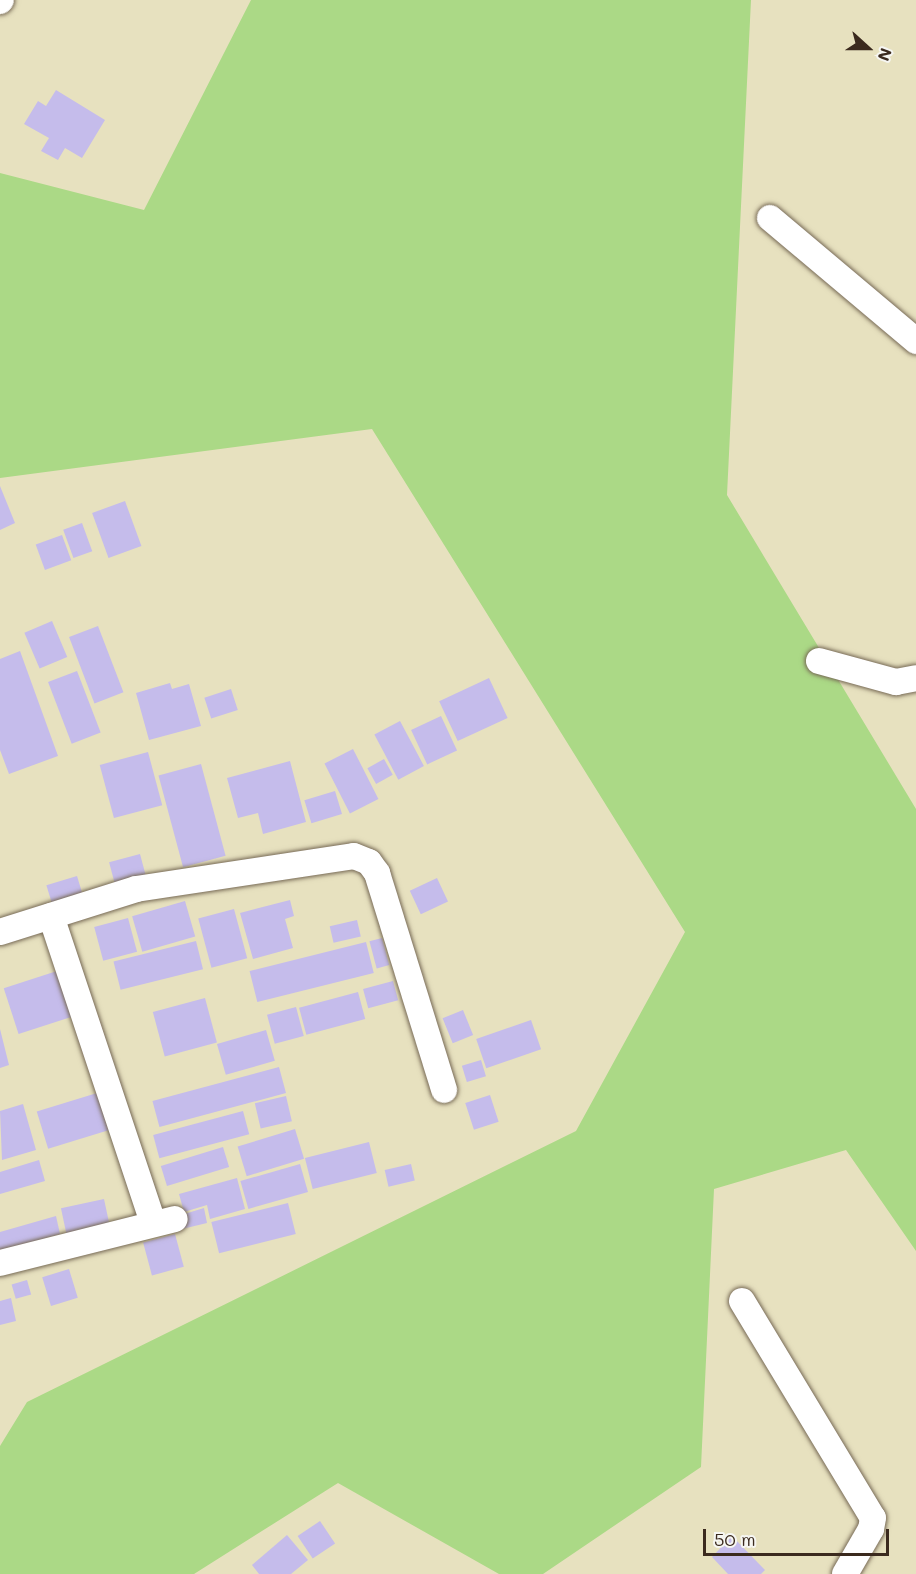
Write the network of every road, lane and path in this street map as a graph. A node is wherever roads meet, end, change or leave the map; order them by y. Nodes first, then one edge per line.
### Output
1 (770, 218) dead end
2 (916, 340) edge
3 (819, 661) dead end
4 (916, 678) edge
5 (51, 916) junction
6 (0, 932) edge
7 (444, 1090) dead end
8 (0, 1263) edge
9 (742, 1301) dead end
10 (845, 1574) edge

1 - 2 street
3 - 4 street
5 - 6 street
5 - 7 street
5 - 8 street
9 - 10 street

